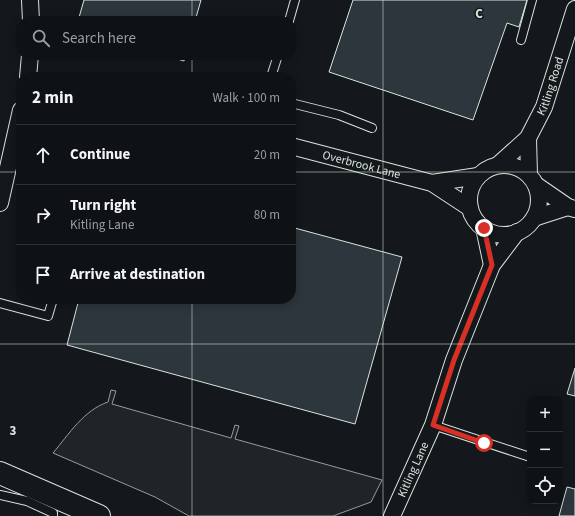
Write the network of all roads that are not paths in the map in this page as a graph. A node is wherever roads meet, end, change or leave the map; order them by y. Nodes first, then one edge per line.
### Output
1 (30, 0) edge
2 (295, 0) edge
3 (532, 0) edge
4 (575, 9) edge
5 (31, 16) edge
6 (290, 16) edge
7 (521, 40) dead end
8 (30, 60) edge
9 (276, 60) edge
10 (29, 72) edge
11 (273, 72) edge
12 (296, 104) edge
13 (372, 128) dead end
14 (16, 131) edge
15 (528, 138) junction
16 (296, 147) edge
17 (498, 165) junction
18 (478, 176) junction
19 (532, 180) junction
20 (432, 183) junction
21 (1, 193) edge
22 (470, 208) junction
23 (572, 208) edge
24 (534, 218) junction
25 (484, 228) junction
26 (517, 232) junction
27 (492, 265) junction
28 (0, 303) edge
29 (52, 304) edge
30 (433, 425) junction
31 (527, 456) edge
32 (0, 473) edge
33 (0, 495) edge
34 (53, 516) edge
35 (99, 516) edge
36 (392, 516) edge

1 - 5 street
2 - 6 lane
3 - 7 lane
4 - 15 street, Kitling Road
8 - 10 street
9 - 11 lane
12 - 13 lane
14 - 21 street
15 - 17 street, Kitling Road
15 - 19 street, Kitling Road
16 - 20 street, Overbrook Lane
17 - 18 street
17 - 19 street
18 - 20 street, Overbrook Lane
18 - 22 street
19 - 23 street
19 - 24 street
20 - 22 street, Overbrook Lane
22 - 25 street
23 - 24 street
24 - 26 street
25 - 26 street
25 - 27 street
26 - 27 street, Kitling Lane
27 - 30 street, Kitling Lane
28 - 29 lane
30 - 31 lane
30 - 36 street, Kitling Lane
32 - 35 main road
33 - 34 lane

